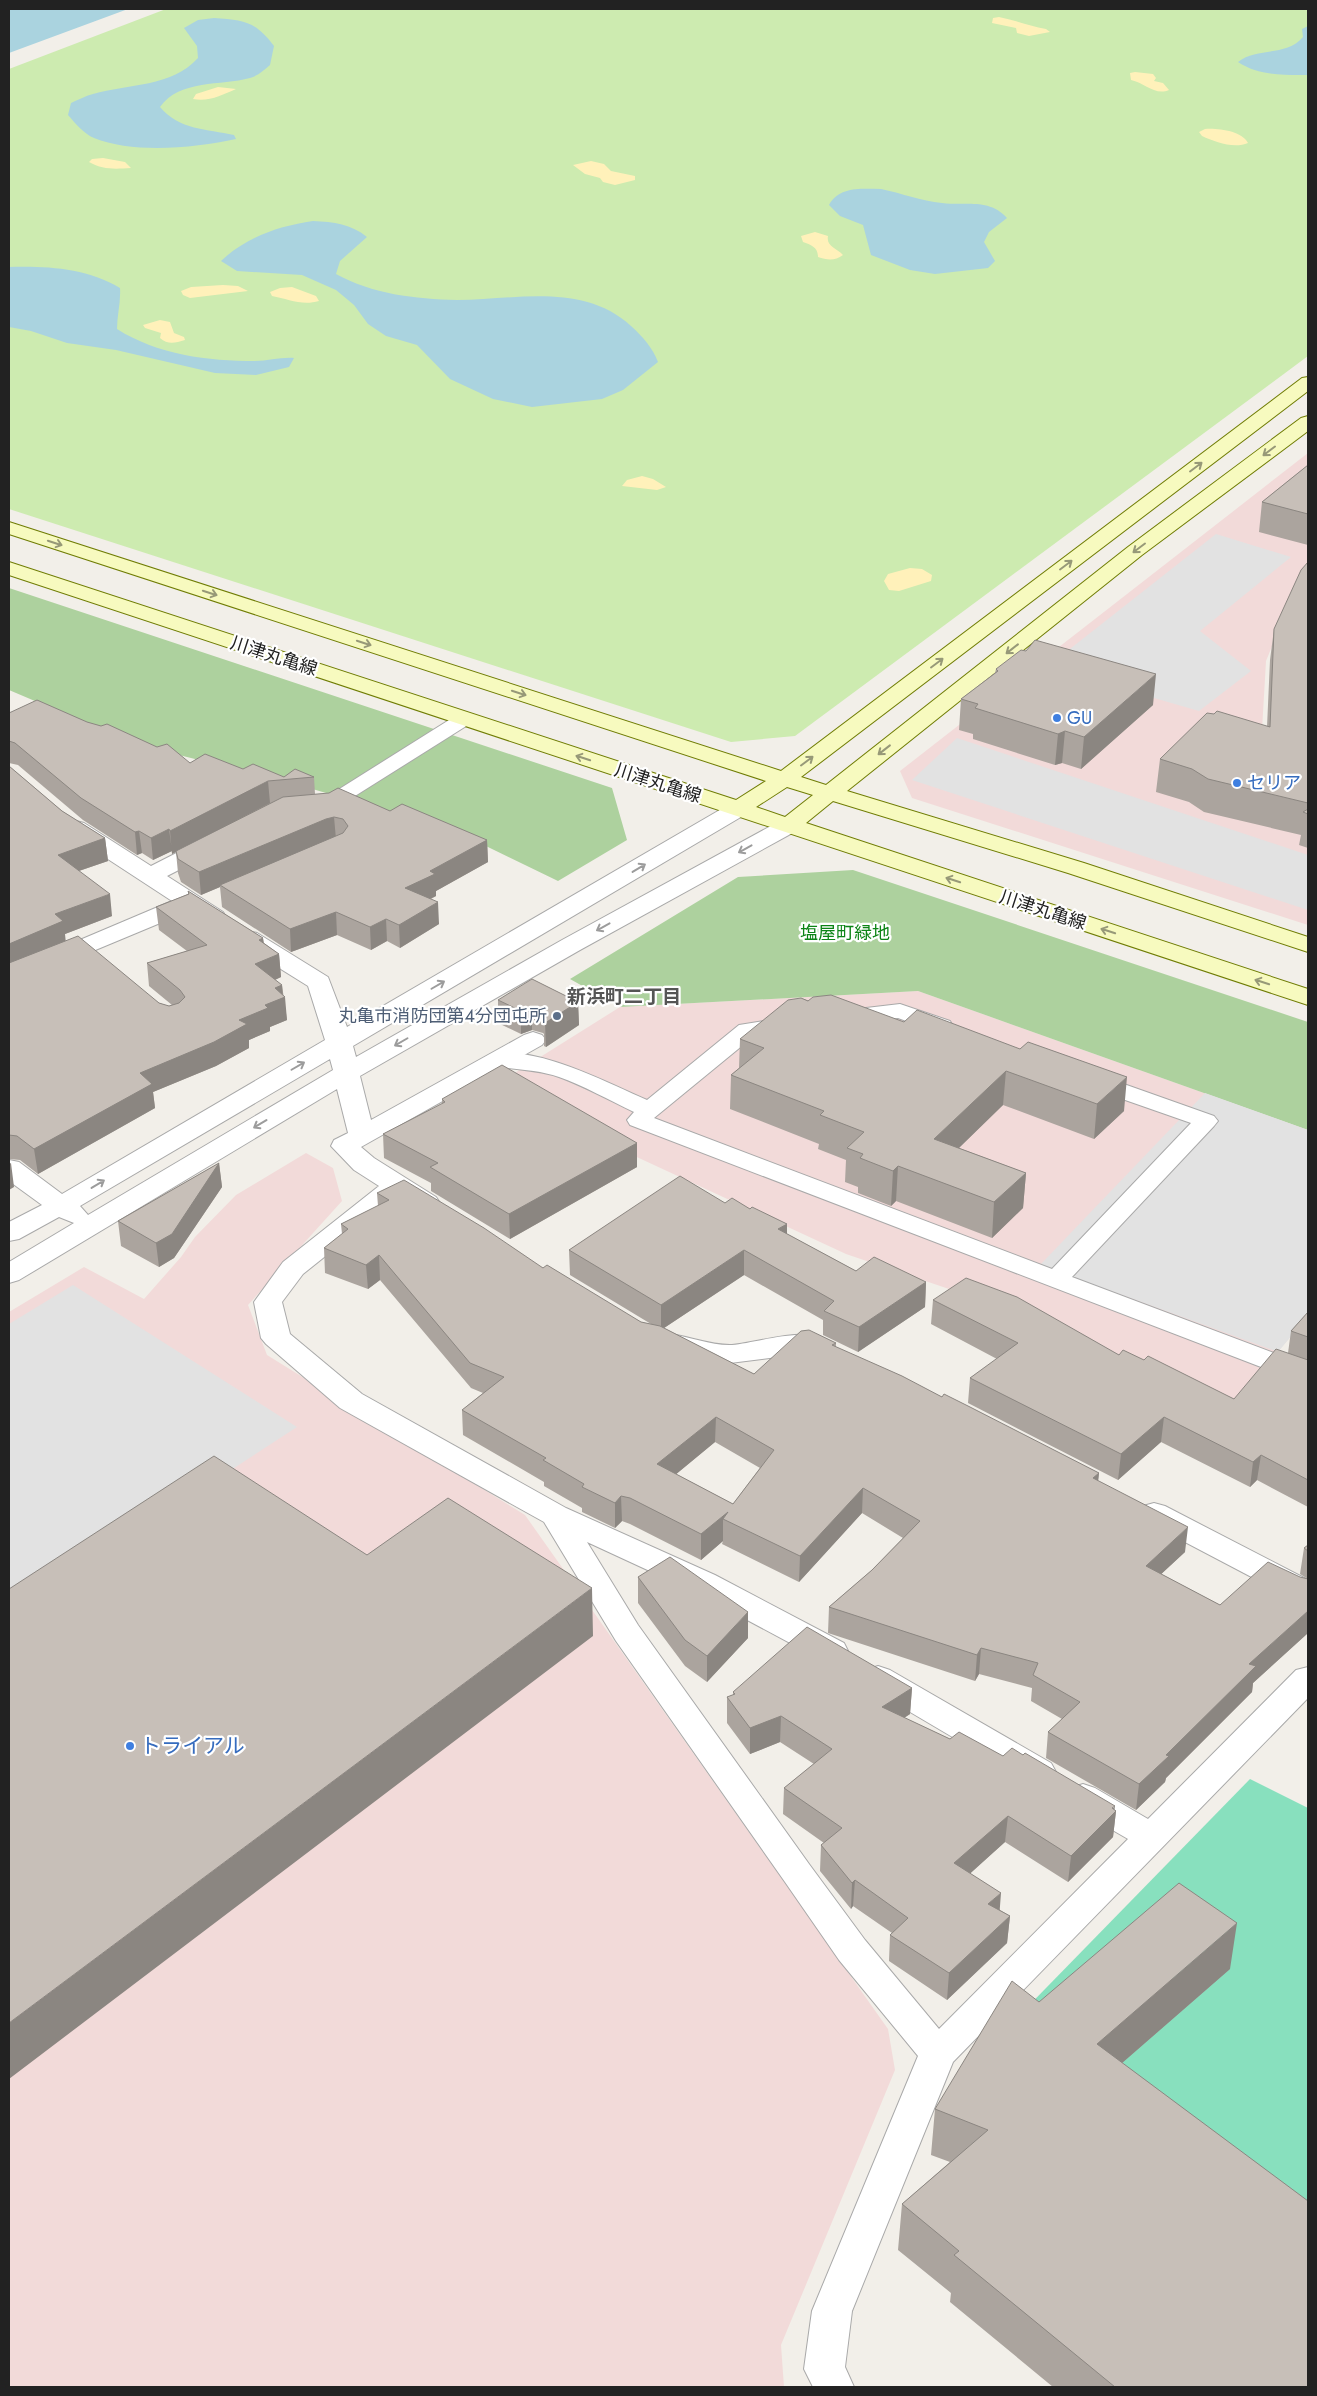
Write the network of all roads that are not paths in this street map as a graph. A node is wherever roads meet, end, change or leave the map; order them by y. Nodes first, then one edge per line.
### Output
1 (1308, 382) edge
2 (1308, 422) edge
3 (9, 528) edge
4 (9, 568) edge
5 (464, 719) junction
6 (784, 779) junction
7 (830, 792) junction
8 (331, 803) edge
9 (738, 809) junction
10 (60, 815) edge
11 (788, 826) junction
12 (228, 836) edge
13 (150, 876) junction
14 (226, 895) edge
15 (194, 904) junction
16 (1308, 945) edge
17 (84, 947) junction
18 (106, 965) edge
19 (9, 979) edge
20 (1308, 997) edge
21 (965, 1034) edge
22 (533, 1040) dead end
23 (339, 1042) junction
24 (496, 1060) junction
25 (347, 1073) junction
26 (1076, 1074) edge
27 (649, 1110) junction
28 (362, 1136) junction
29 (9, 1168) edge
30 (397, 1185) junction
31 (60, 1206) junction
32 (447, 1216) edge
33 (89, 1227) junction
34 (9, 1233) edge
35 (9, 1274) edge
36 (1056, 1280) junction
37 (644, 1334) edge
38 (848, 1360) edge
39 (1281, 1365) edge
40 (1130, 1500) edge
41 (555, 1515) junction
42 (1308, 1593) edge
43 (1308, 1678) edge
44 (1152, 1837) junction
45 (938, 2054) junction
46 (834, 2387) edge

6 -> 1 main road
2 -> 7 main road
3 -> 6 main road
4 - 5 main road, 川津丸亀線
5 - 8 lane
9 -> 5 main road, 川津丸亀線
6 - 7 main road
6 - 9 main road
7 - 11 main road
7 - 16 main road
9 - 11 main road, 川津丸亀線
23 -> 9 street
10 - 13 street
20 -> 11 main road, 川津丸亀線
11 -> 25 street
12 - 13 street
13 - 15 street
14 - 15 street
15 - 17 street
15 - 23 street
17 - 18 street
17 - 19 street
21 - 27 lane
22 - 24 street
23 - 25 street
31 -> 23 street
24 - 27 lane
24 - 28 street
25 - 28 street
25 -> 33 street
26 - 36 lane
27 - 36 lane
28 - 30 street
29 - 31 street
30 - 32 street
30 - 41 street
31 - 33 street
31 - 34 street
33 - 35 street
36 - 39 lane
37 - 38 street
40 - 42 street
41 - 44 street
41 - 45 street
43 - 44 street
44 - 45 street
45 - 46 street

